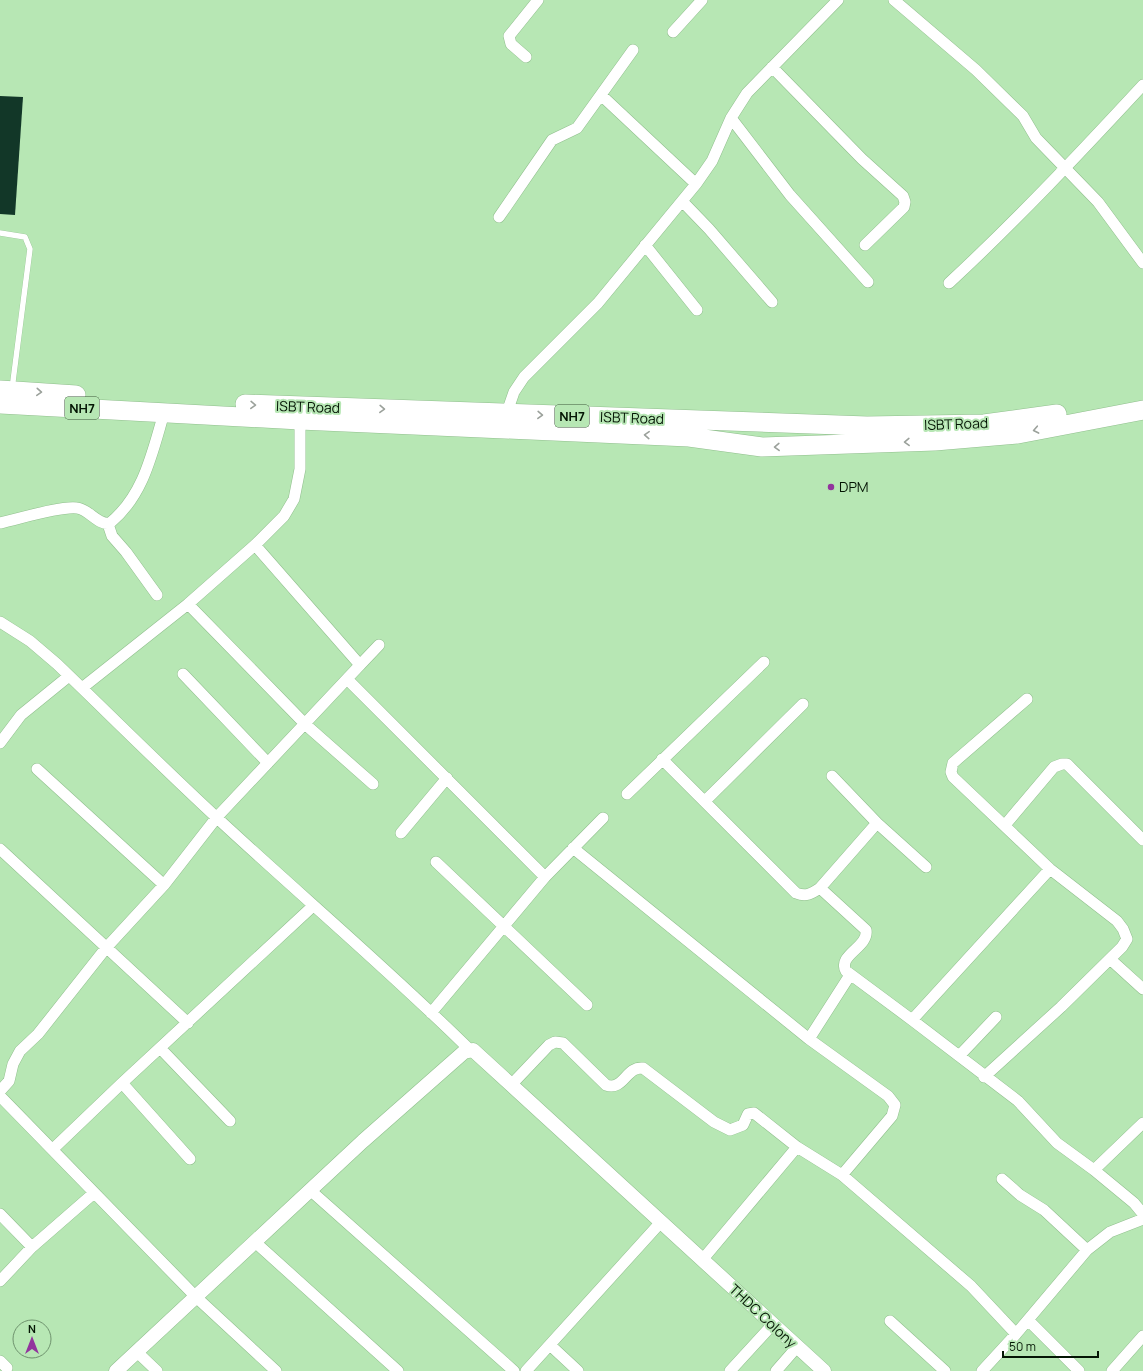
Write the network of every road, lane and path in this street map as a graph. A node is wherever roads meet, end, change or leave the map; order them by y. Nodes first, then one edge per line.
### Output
1 (538, 0) edge
2 (702, 0) edge
3 (838, 0) edge
4 (894, 0) edge
5 (673, 32) dead end
6 (633, 50) dead end
7 (526, 57) dead end
8 (772, 67) junction
9 (1143, 85) edge
10 (601, 95) junction
11 (731, 118) junction
12 (1066, 168) junction
13 (696, 184) junction
14 (682, 201) junction
15 (499, 217) dead end
16 (0, 233) edge
17 (645, 245) junction
18 (865, 245) dead end
19 (1143, 263) edge
20 (868, 282) dead end
21 (949, 283) dead end
22 (772, 302) dead end
23 (698, 310) dead end
24 (4, 394) edge
25 (1143, 399) edge
26 (222, 410) junction
27 (1143, 410) edge
28 (164, 413) junction
29 (300, 420) junction
30 (504, 421) junction
31 (867, 435) junction
32 (0, 523) edge
33 (108, 524) junction
34 (255, 545) junction
35 (157, 595) dead end
36 (188, 604) junction
37 (0, 622) edge
38 (379, 645) dead end
39 (764, 662) dead end
40 (360, 665) junction
41 (183, 674) dead end
42 (69, 676) junction
43 (348, 680) junction
44 (82, 688) junction
45 (1027, 699) dead end
46 (803, 704) dead end
47 (306, 725) junction
48 (0, 742) edge
49 (662, 759) junction
50 (268, 763) junction
51 (37, 769) dead end
52 (832, 776) dead end
53 (447, 778) junction
54 (373, 784) dead end
55 (627, 794) dead end
56 (706, 801) junction
57 (217, 818) junction
58 (603, 818) dead end
59 (877, 823) junction
60 (1005, 825) junction
61 (401, 833) dead end
62 (1143, 840) edge
63 (573, 848) junction
64 (0, 849) edge
65 (436, 862) dead end
66 (926, 867) dead end
67 (1050, 869) junction
68 (545, 878) junction
69 (164, 885) junction
70 (820, 888) junction
71 (313, 906) junction
72 (505, 926) junction
73 (106, 948) junction
74 (1110, 959) junction
75 (850, 975) junction
76 (1143, 990) edge
77 (587, 1005) dead end
78 (432, 1013) junction
79 (996, 1017) dead end
80 (912, 1020) junction
81 (188, 1023) junction
82 (809, 1039) junction
83 (160, 1048) junction
84 (470, 1050) junction
85 (959, 1056) junction
86 (984, 1077) junction
87 (122, 1084) junction
88 (512, 1084) junction
89 (0, 1091) edge
90 (0, 1096) edge
91 (230, 1121) dead end
92 (1143, 1123) edge
93 (797, 1147) junction
94 (54, 1149) junction
95 (190, 1159) dead end
96 (1094, 1170) junction
97 (842, 1174) junction
98 (1002, 1179) dead end
99 (310, 1190) junction
100 (94, 1193) junction
101 (0, 1214) edge
102 (1143, 1214) edge
103 (1143, 1219) edge
104 (661, 1222) junction
105 (255, 1242) junction
106 (32, 1247) junction
107 (1087, 1250) junction
108 (703, 1259) junction
109 (0, 1281) edge
110 (196, 1298) junction
111 (890, 1321) dead end
112 (773, 1324) junction
113 (1023, 1326) junction
114 (1143, 1336) edge
115 (550, 1345) junction
116 (796, 1347) junction
117 (136, 1352) junction
118 (116, 1371) edge
119 (156, 1371) edge
120 (276, 1371) edge
121 (398, 1371) edge
122 (514, 1371) edge
123 (526, 1371) edge
124 (578, 1371) edge
125 (730, 1371) edge
126 (776, 1371) edge
127 (824, 1371) edge
128 (945, 1371) edge
129 (982, 1371) edge
130 (1079, 1371) edge
131 (1112, 1371) edge

1 - 7 street
2 - 5 street
3 - 8 street
4 - 12 street
6 - 10 street
8 - 11 street
8 - 18 street
9 - 12 street
10 - 13 street
10 - 15 street
11 - 13 street
11 - 20 street
12 - 19 street
12 - 21 street
13 - 14 street
14 - 17 street
14 - 22 street
16 - 24 lane
17 - 23 street
17 - 30 street
24 -> 26 highway, ISBT Road / NH7
24 - 28 highway, NH7
25 - 31 highway, ISBT Road / NH7
26 - 28 highway, NH7
26 - 29 highway, NH7
26 -> 30 highway, ISBT Road / NH7
27 -> 31 highway, NH7
28 - 33 street
29 - 30 highway, NH7
29 - 34 street
30 - 31 highway, ISBT Road / NH7
32 - 33 street
33 - 35 street
34 - 36 street
34 - 40 street
36 - 44 street
36 - 47 street
37 - 42 street
38 - 40 street
39 - 49 street
40 - 43 street
41 - 50 street
42 - 44 street
42 - 48 street
43 - 47 street
43 - 53 street
44 - 57 street
45 - 60 street
46 - 56 street
47 - 50 street
47 - 54 street
49 - 55 street
49 - 56 street
50 - 57 street
51 - 69 street
52 - 59 street
53 - 61 street
53 - 68 street
56 - 70 street
57 - 69 street
57 - 71 street
58 - 63 street
59 - 66 street
59 - 70 street
60 - 62 street
60 - 67 street
63 - 68 street
63 - 82 street
64 - 73 street
65 - 72 street
67 - 74 street
67 - 80 street
68 - 72 street
69 - 73 street
70 - 75 street
71 - 78 street
71 - 81 street
72 - 77 street
72 - 78 street
73 - 81 street
73 - 89 street
74 - 76 street
74 - 86 street
75 - 80 street
75 - 82 street
78 - 84 street
79 - 85 street
80 - 85 street
81 - 83 street
82 - 97 street
83 - 87 street
83 - 91 street
84 - 88 street, THDC Colony
84 - 99 street
85 - 86 street
86 - 96 street
87 - 94 street
87 - 95 street
88 - 93 street
88 - 104 street, THDC Colony
90 - 94 street
92 - 96 street
93 - 97 street
93 - 108 street
94 - 100 street
96 - 102 street
97 - 113 street
98 - 107 street
99 - 105 street
99 - 122 street
100 - 106 street
100 - 110 street
101 - 106 street
103 - 107 street
104 - 108 street, THDC Colony
104 - 115 street
105 - 110 street
105 - 121 street
106 - 109 street
107 - 113 street
108 - 112 street, THDC Colony
110 - 117 street
110 - 120 street
111 - 128 street
112 - 116 street, THDC Colony
112 - 125 street
113 - 129 street
113 - 130 street
114 - 131 street
115 - 123 street
115 - 124 street
116 - 126 street
116 - 127 street, THDC Colony
117 - 118 street
117 - 119 street

